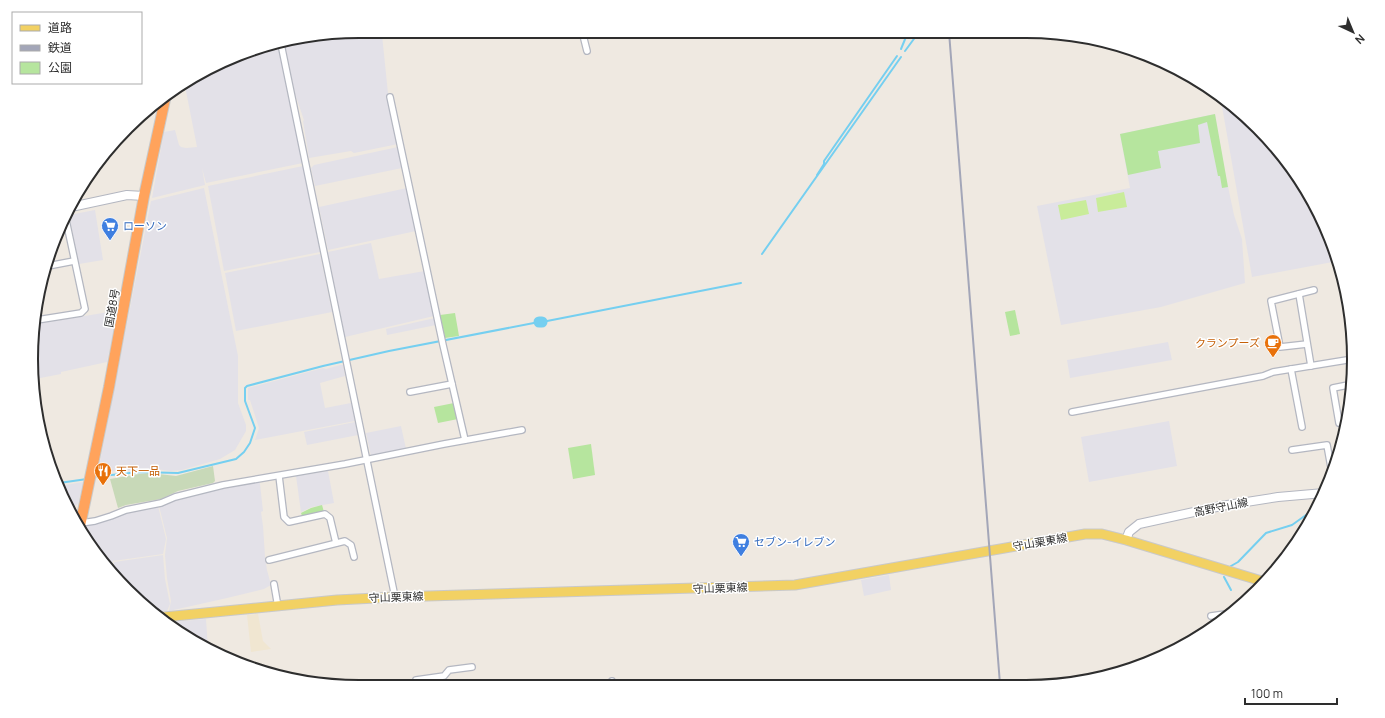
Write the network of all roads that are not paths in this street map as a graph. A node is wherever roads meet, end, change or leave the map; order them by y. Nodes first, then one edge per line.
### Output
1 (584, 38) edge
2 (282, 48) edge
3 (587, 51) dead end
4 (390, 97) dead end
5 (164, 104) edge
6 (144, 196) junction
7 (77, 206) edge
8 (67, 225) edge
9 (74, 261) junction
10 (52, 265) edge
11 (1314, 290) dead end
12 (1299, 294) junction
13 (41, 319) edge
14 (1307, 344) junction
15 (1347, 360) edge
16 (1311, 366) junction
17 (1291, 369) junction
18 (452, 384) junction
19 (1345, 386) edge
20 (410, 392) dead end
21 (1072, 412) dead end
22 (1341, 423) edge
23 (1302, 426) dead end
24 (522, 430) dead end
25 (465, 440) junction
26 (1292, 450) dead end
27 (366, 460) junction
28 (1330, 462) edge
29 (279, 476) junction
30 (1317, 494) edge
31 (81, 520) edge
32 (83, 523) edge
33 (1126, 540) junction
34 (336, 543) junction
35 (354, 557) dead end
36 (269, 560) dead end
37 (1259, 580) edge
38 (274, 584) dead end
39 (395, 597) junction
40 (278, 607) junction
41 (1219, 614) edge
42 (1211, 616) dead end
43 (169, 618) edge
44 (472, 667) dead end
45 (416, 680) dead end

1 - 3 street
2 - 27 street
4 - 18 street
5 - 6 highway, 国道8号
6 - 7 main road
6 - 31 highway, 国道8号
8 - 9 street
9 - 10 street
9 - 13 street
11 - 12 street
12 - 14 street
12 - 14 street
14 - 16 street
15 - 16 street
16 - 17 street
17 - 21 street
17 - 23 street
18 - 20 street
18 - 25 street
19 - 22 street
24 - 25 street
25 - 27 street
26 - 28 street
27 - 29 street
27 - 39 street
29 - 32 street
29 - 34 street
30 - 33 main road, 高野守山線
33 - 37 main road, 守山栗東線
33 - 39 main road, 守山栗東線
34 - 35 street
34 - 36 street
38 - 40 street
39 - 40 main road, 守山栗東線
40 - 43 main road, 守山栗東線
41 - 42 street
44 - 45 street

